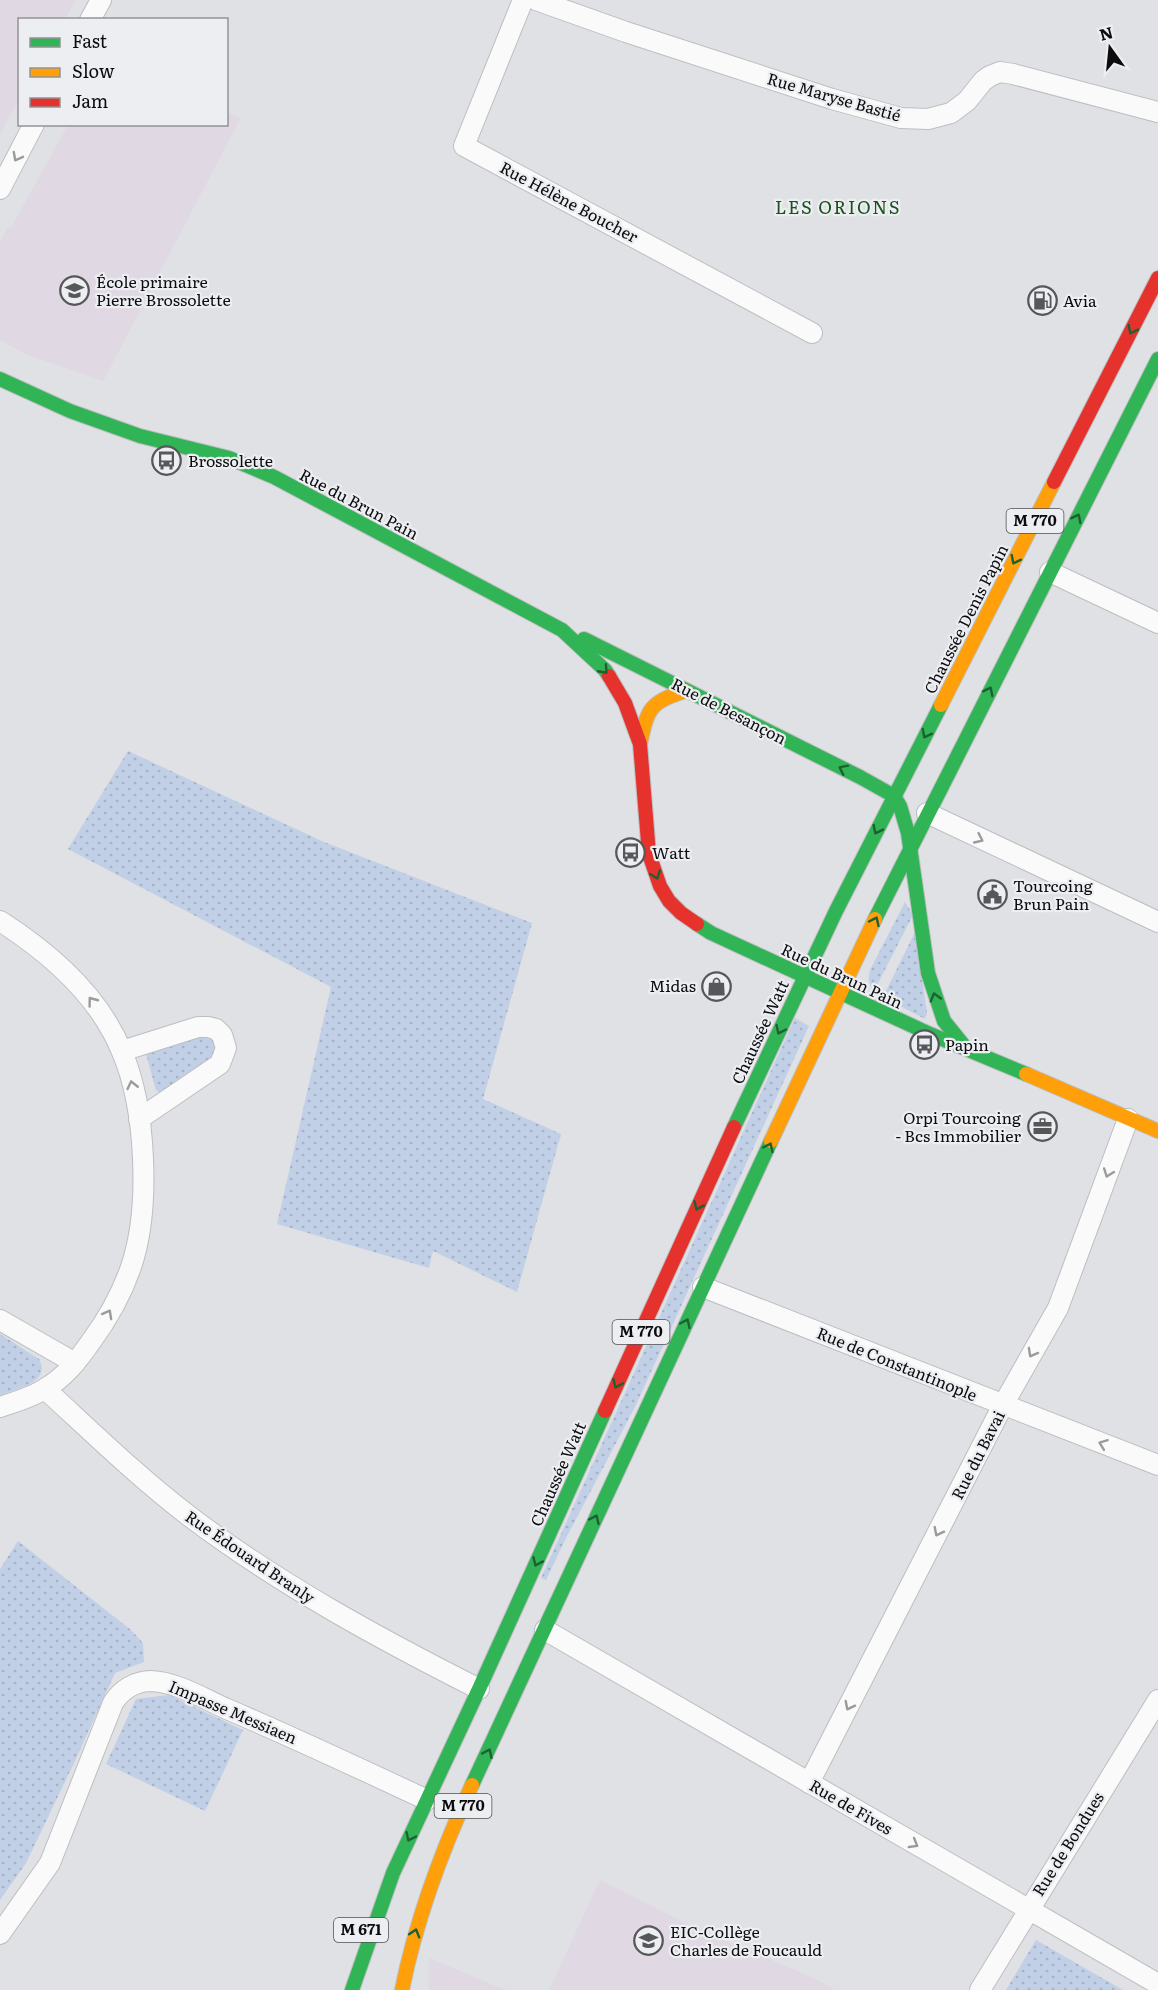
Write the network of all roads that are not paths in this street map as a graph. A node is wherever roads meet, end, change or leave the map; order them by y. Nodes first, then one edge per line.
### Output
1 (101, 0) edge
2 (523, 0) edge
3 (536, 0) edge
4 (91, 18) edge
5 (1158, 112) edge
6 (33, 126) edge
7 (0, 189) edge
8 (1158, 278) edge
9 (812, 333) dead end
10 (1158, 359) edge
11 (0, 379) edge
12 (1050, 572) junction
13 (1158, 623) edge
14 (561, 630) junction
15 (685, 692) junction
16 (640, 744) junction
17 (894, 796) junction
18 (927, 813) junction
19 (911, 847) junction
20 (889, 877) junction
21 (917, 899) junction
22 (0, 921) edge
23 (1158, 922) edge
24 (805, 977) junction
25 (841, 993) junction
26 (965, 1047) junction
27 (122, 1051) junction
28 (139, 1119) junction
29 (1128, 1119) junction
30 (1158, 1130) edge
31 (703, 1287) junction
32 (0, 1320) edge
33 (75, 1363) junction
34 (45, 1389) junction
35 (1003, 1406) junction
36 (0, 1407) edge
37 (1158, 1465) edge
38 (545, 1630) junction
39 (479, 1689) junction
40 (1158, 1700) edge
41 (809, 1783) junction
42 (427, 1800) junction
43 (459, 1814) junction
44 (393, 1873) junction
45 (410, 1903) dead end
46 (1028, 1910) junction
47 (0, 1934) edge
48 (351, 1949) dead end
49 (1158, 1984) edge
50 (352, 1990) edge
51 (402, 1990) edge
52 (980, 1990) edge

1 - 4 street
2 - 9 street, Rue Hélène Boucher
3 - 5 street, Rue Maryse Bastié
6 -> 7 street
8 -> 17 main road, Chaussée Denis Papin / M 770
12 -> 10 main road, M 770
11 - 14 main road, Rue du Brun Pain
12 - 13 street
18 -> 12 main road, M 770
14 - 15 main road, Rue de Besançon
14 -> 16 main road, Rue du Brun Pain
15 - 16 main road, Rue du Brun Pain
17 -> 15 main road, Rue de Besançon
16 -> 24 main road, Rue du Brun Pain
17 - 19 main road
17 -> 24 main road, Chaussée Denis Papin / M 770
18 - 19 main road, M 770
18 -> 23 street
19 - 20 main road, M 770
19 - 21 main road
20 - 21 main road
25 -> 20 main road, M 770
26 -> 21 main road
27 -> 22 street
24 - 25 main road, Rue du Brun Pain
24 -> 39 main road, Chaussée Watt / M 770
25 - 26 main road, Rue du Brun Pain
31 -> 25 main road, M 770
26 - 29 main road, Rue du Brun Pain
28 -> 27 street
27 - 28 street
33 -> 28 street
29 - 30 main road, Rue du Brun Pain
29 -> 35 street, Rue du Bavai
31 - 35 street, Rue de Constantinople
38 -> 31 main road, M 770
32 - 33 street
33 - 34 street
34 - 36 street
34 - 39 street, Rue Édouard Branly
37 -> 35 street, Rue de Constantinople
35 -> 41 street, Rue du Bavai
38 - 41 street, Rue de Fives
43 -> 38 main road, M 770
39 - 42 main road, Chaussée Watt / M 770
40 - 46 street, Rue de Bondues
41 -> 46 street, Rue de Fives
42 -> 44 main road, Chaussée Watt / M 770
42 - 47 street, Impasse Messiaen
43 - 45 main road, M 770
51 -> 43 main road, M 770
44 - 48 main road, M 671
44 - 50 main road, Chaussée Watt / M 770
46 - 49 street, Rue de Fives
46 - 52 street, Rue de Bondues

